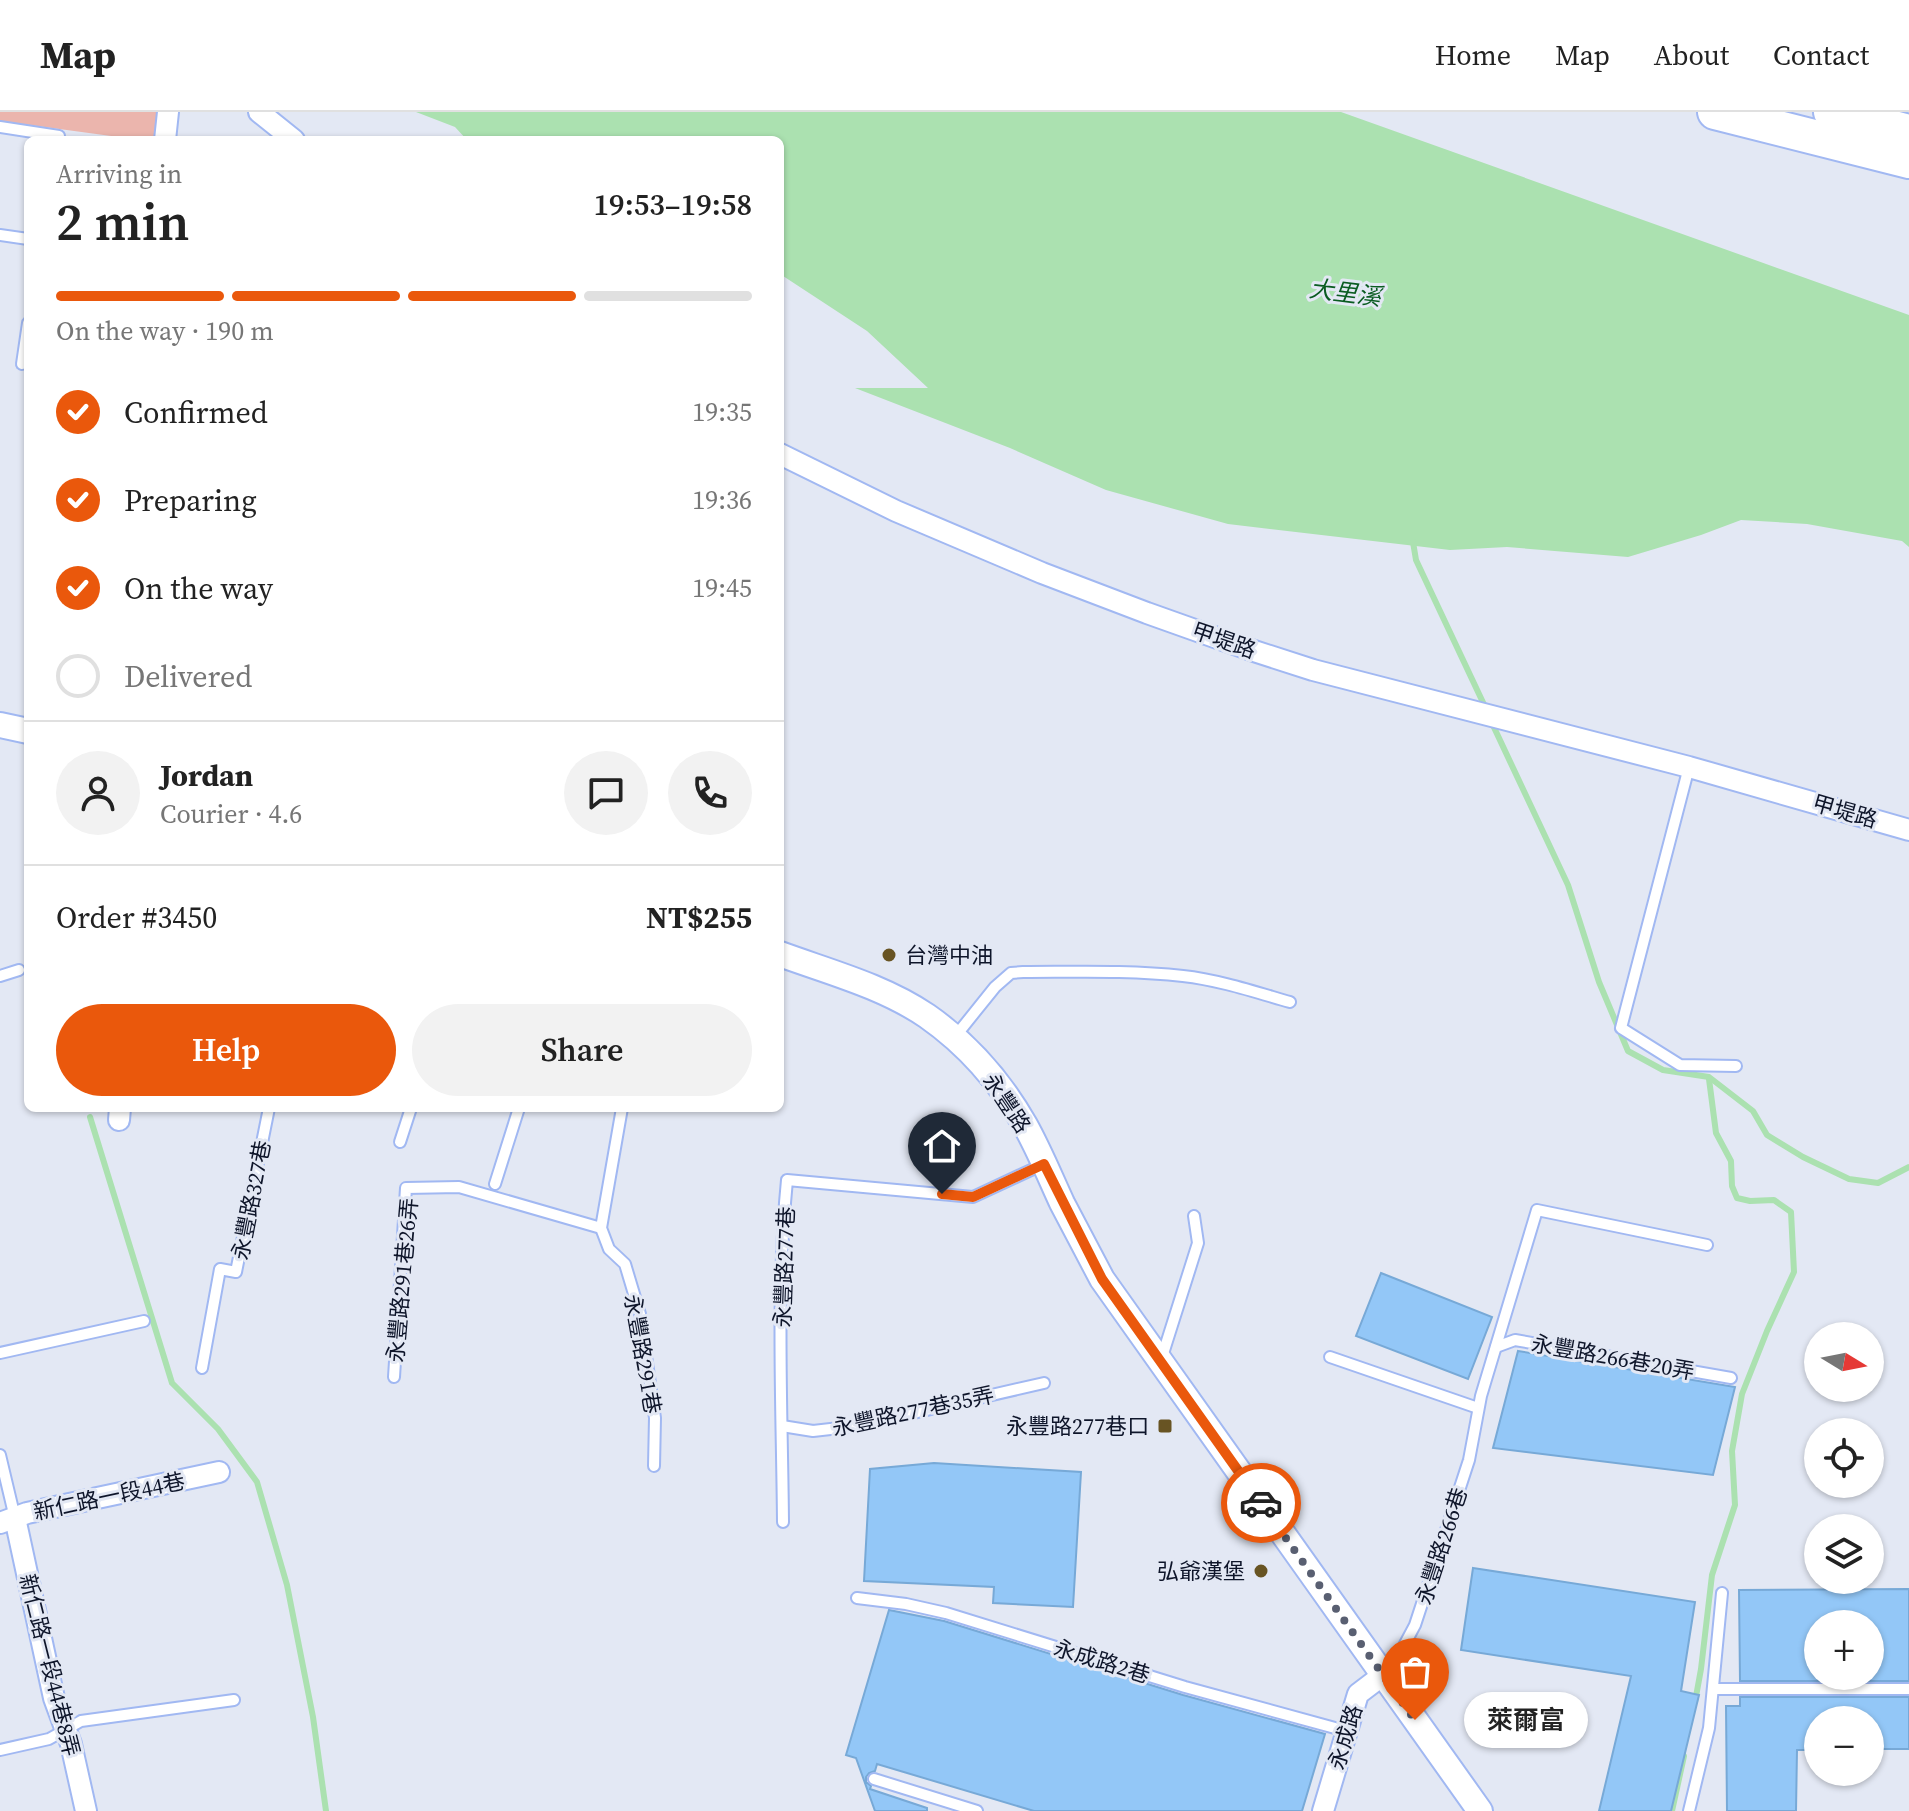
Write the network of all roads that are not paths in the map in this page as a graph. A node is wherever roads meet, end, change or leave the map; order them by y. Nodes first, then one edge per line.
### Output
1 (168, 112) edge
2 (259, 112) edge
3 (1715, 112) edge
4 (1775, 112) edge
5 (1831, 112) edge
6 (0, 127) edge
7 (1909, 132) edge
8 (48, 136) edge
9 (165, 136) edge
10 (289, 136) edge
11 (1909, 148) edge
12 (1909, 161) edge
13 (0, 235) edge
14 (24, 238) edge
15 (24, 350) edge
16 (22, 364) dead end
17 (784, 456) edge
18 (0, 725) edge
19 (24, 730) edge
20 (1689, 767) junction
21 (1909, 830) edge
22 (784, 955) edge
23 (19, 970) dead end
24 (0, 976) edge
25 (1290, 1002) dead end
26 (954, 1038) junction
27 (1736, 1066) dead end
28 (268, 1112) edge
29 (410, 1112) edge
30 (518, 1112) edge
31 (621, 1112) edge
32 (400, 1142) dead end
33 (1044, 1164) junction
34 (495, 1184) dead end
35 (1194, 1216) dead end
36 (601, 1228) junction
37 (1707, 1245) dead end
38 (144, 1321) dead end
39 (1496, 1347) junction
40 (0, 1353) edge
41 (1330, 1357) dead end
42 (1160, 1362) junction
43 (202, 1368) dead end
44 (394, 1377) dead end
45 (1731, 1378) dead end
46 (1044, 1383) dead end
47 (1478, 1408) junction
48 (782, 1426) junction
49 (0, 1455) edge
50 (654, 1466) dead end
51 (219, 1472) dead end
52 (8, 1521) edge
53 (783, 1522) dead end
54 (1722, 1593) dead end
55 (857, 1598) dead end
56 (1383, 1675) junction
57 (1713, 1689) junction
58 (1909, 1689) edge
59 (234, 1700) dead end
60 (66, 1730) junction
61 (1346, 1731) junction
62 (0, 1750) edge
63 (874, 1779) dead end
64 (86, 1811) edge
65 (977, 1811) edge
66 (1323, 1811) edge
67 (1480, 1811) edge
68 (1689, 1811) edge

1 - 9 street
2 - 10 street
3 - 12 highway
4 - 11 street
5 - 7 highway
6 - 8 lane
13 - 14 lane
15 - 16 lane
17 - 20 street, 甲堤路
18 - 19 street
20 - 21 street, 甲堤路
20 - 27 lane
22 - 26 street, 永豐路
23 - 24 lane
25 - 26 lane
26 - 33 street, 永豐路
28 - 43 lane, 永豐路327巷
29 - 32 lane
30 - 34 lane
31 - 36 lane
33 - 42 street, 永豐路
33 - 48 lane, 永豐路277巷
35 - 42 lane
36 - 44 lane, 永豐路291巷26弄
36 - 50 lane, 永豐路291巷
37 - 39 lane, 永豐路266巷
38 - 40 lane
39 - 45 lane, 永豐路266巷20弄
39 - 47 lane, 永豐路266巷
41 - 47 lane
42 - 56 street, 永豐路
46 - 48 lane, 永豐路277巷35弄
47 - 56 lane, 永豐路266巷
48 - 53 lane, 永豐路277巷
49 - 52 lane
51 - 52 street, 新仁路一段44巷
52 - 60 street, 新仁路一段44巷8弄
54 - 57 lane
55 - 61 lane, 永成路2巷
56 - 61 street, 永成路
56 - 67 street, 永豐路
57 - 58 lane
57 - 68 lane
59 - 60 lane
60 - 62 lane
60 - 64 street, 新仁路一段44巷8弄
61 - 66 street, 永成路
63 - 65 lane

